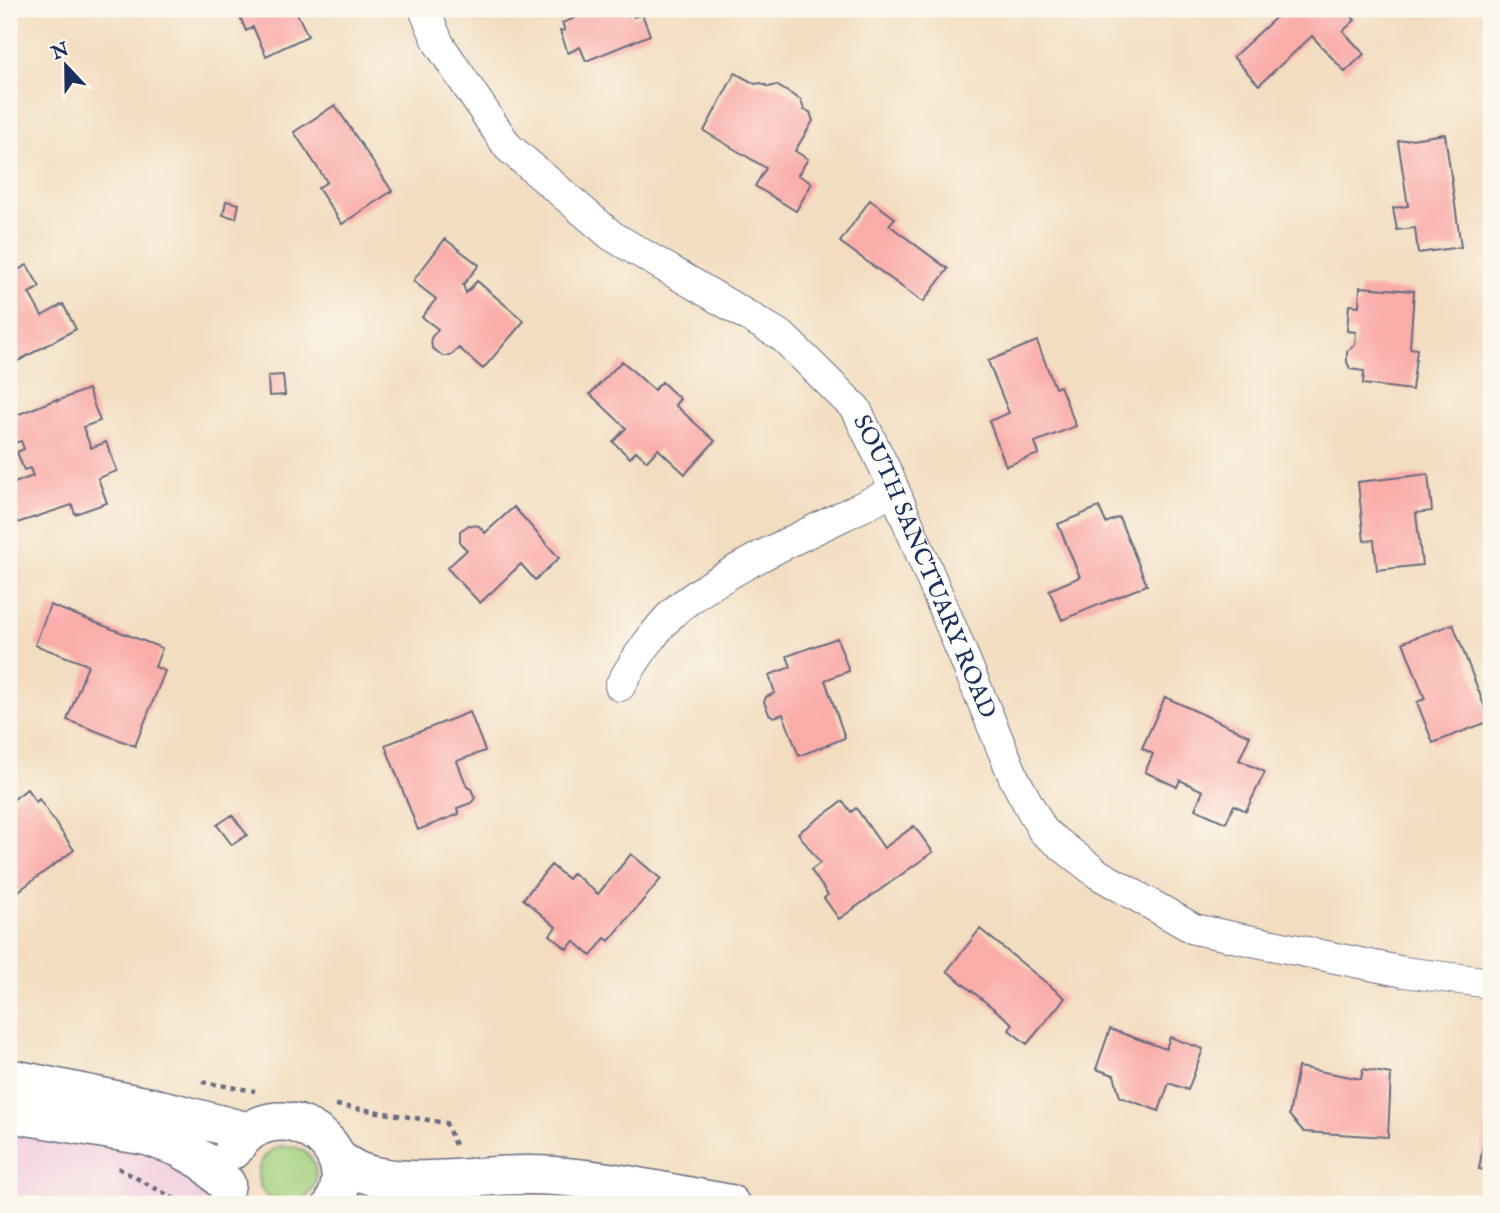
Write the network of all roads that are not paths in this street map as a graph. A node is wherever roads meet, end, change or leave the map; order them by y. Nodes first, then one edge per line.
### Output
1 (424, 9) edge
2 (894, 491) junction
3 (620, 686) dead end
4 (1491, 983) edge
5 (9, 1078) edge
6 (9, 1113) edge
7 (249, 1132) junction
8 (337, 1159) junction
9 (230, 1194) edge
10 (333, 1204) edge
11 (730, 1204) edge

1 - 2 street, SOUTH SANCTUARY ROAD
2 - 3 street
2 - 4 street, SOUTH SANCTUARY ROAD
5 - 7 street
6 - 9 street
7 - 8 street
7 - 9 street
8 - 10 street
8 - 11 street

